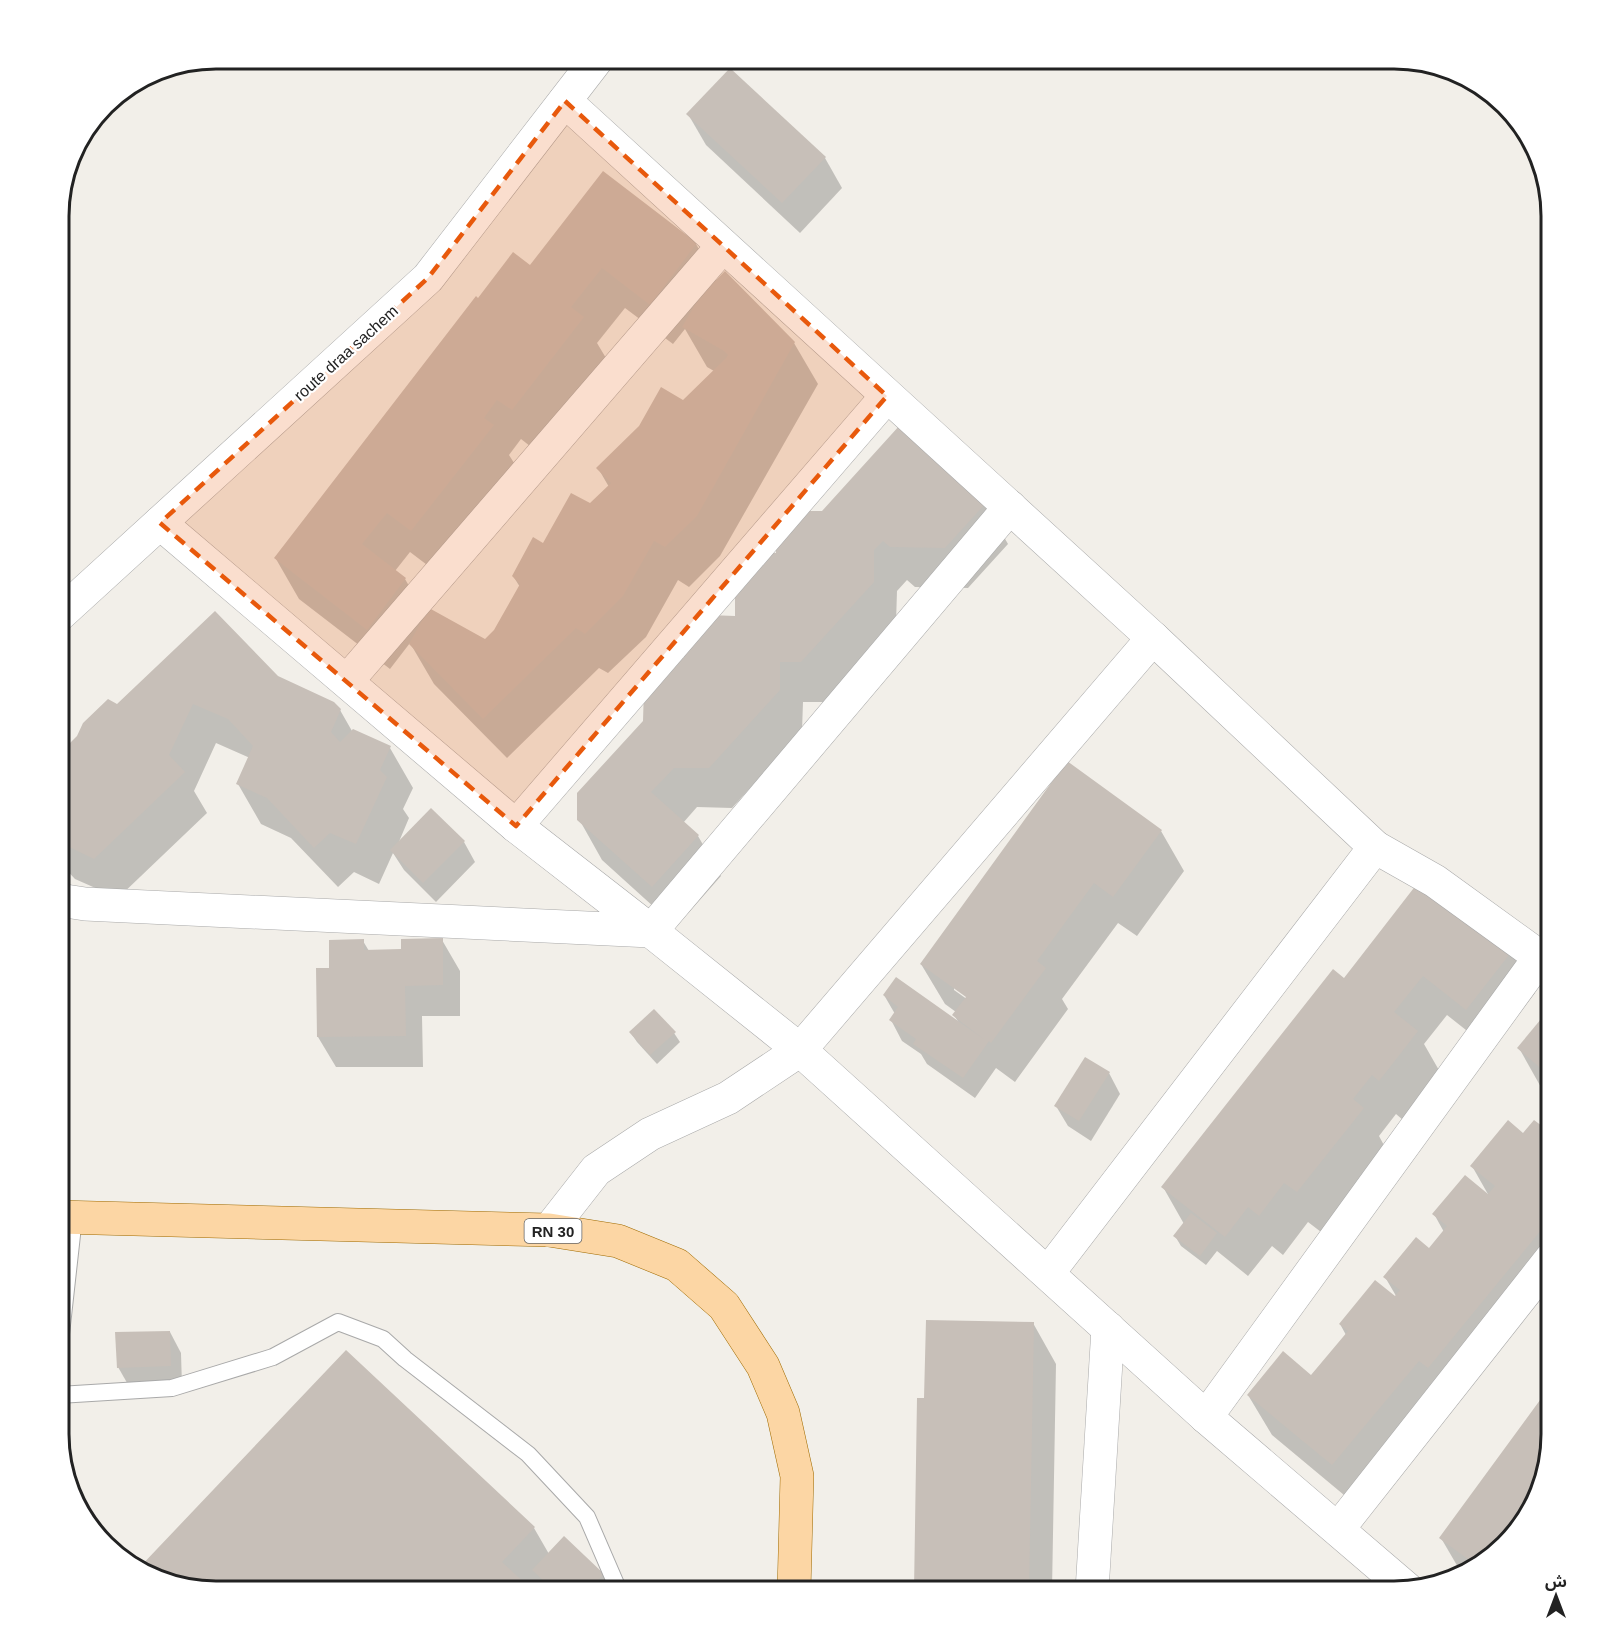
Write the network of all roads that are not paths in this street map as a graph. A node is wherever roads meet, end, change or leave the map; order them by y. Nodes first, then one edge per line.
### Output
1 (589, 69) edge
2 (565, 101) junction
3 (723, 246) junction
4 (887, 396) junction
5 (1010, 507) junction
6 (160, 523) junction
7 (69, 606) edge
8 (1153, 638) junction
9 (347, 681) junction
10 (516, 826) junction
11 (1376, 847) junction
12 (69, 902) edge
13 (651, 931) junction
14 (1541, 957) edge
15 (1541, 968) edge
16 (800, 1050) junction
17 (69, 1217) edge
18 (549, 1230) junction
19 (1048, 1273) junction
20 (1541, 1273) edge
21 (1108, 1328) junction
22 (69, 1394) edge
23 (1206, 1417) junction
24 (1338, 1529) junction
25 (614, 1581) edge
26 (794, 1581) edge
27 (1093, 1581) edge
28 (1398, 1581) edge

1 - 2 street, route draa sachem
2 - 3 street
2 - 6 street, route draa sachem
3 - 4 street
3 - 9 street
4 - 5 street
4 - 10 street
5 - 8 street
5 - 13 street
6 - 7 street, route draa sachem
6 - 9 street
8 - 11 street
8 - 16 street
9 - 10 street
10 - 13 street
11 - 14 street
11 - 19 street
12 - 13 street
13 - 16 street
15 - 23 street
16 - 18 street
16 - 19 street
17 - 18 main road, RN 30
18 - 26 main road, RN 30
19 - 21 street
20 - 24 street
21 - 23 street
21 - 27 street
22 - 25 lane
23 - 24 street
24 - 28 street

